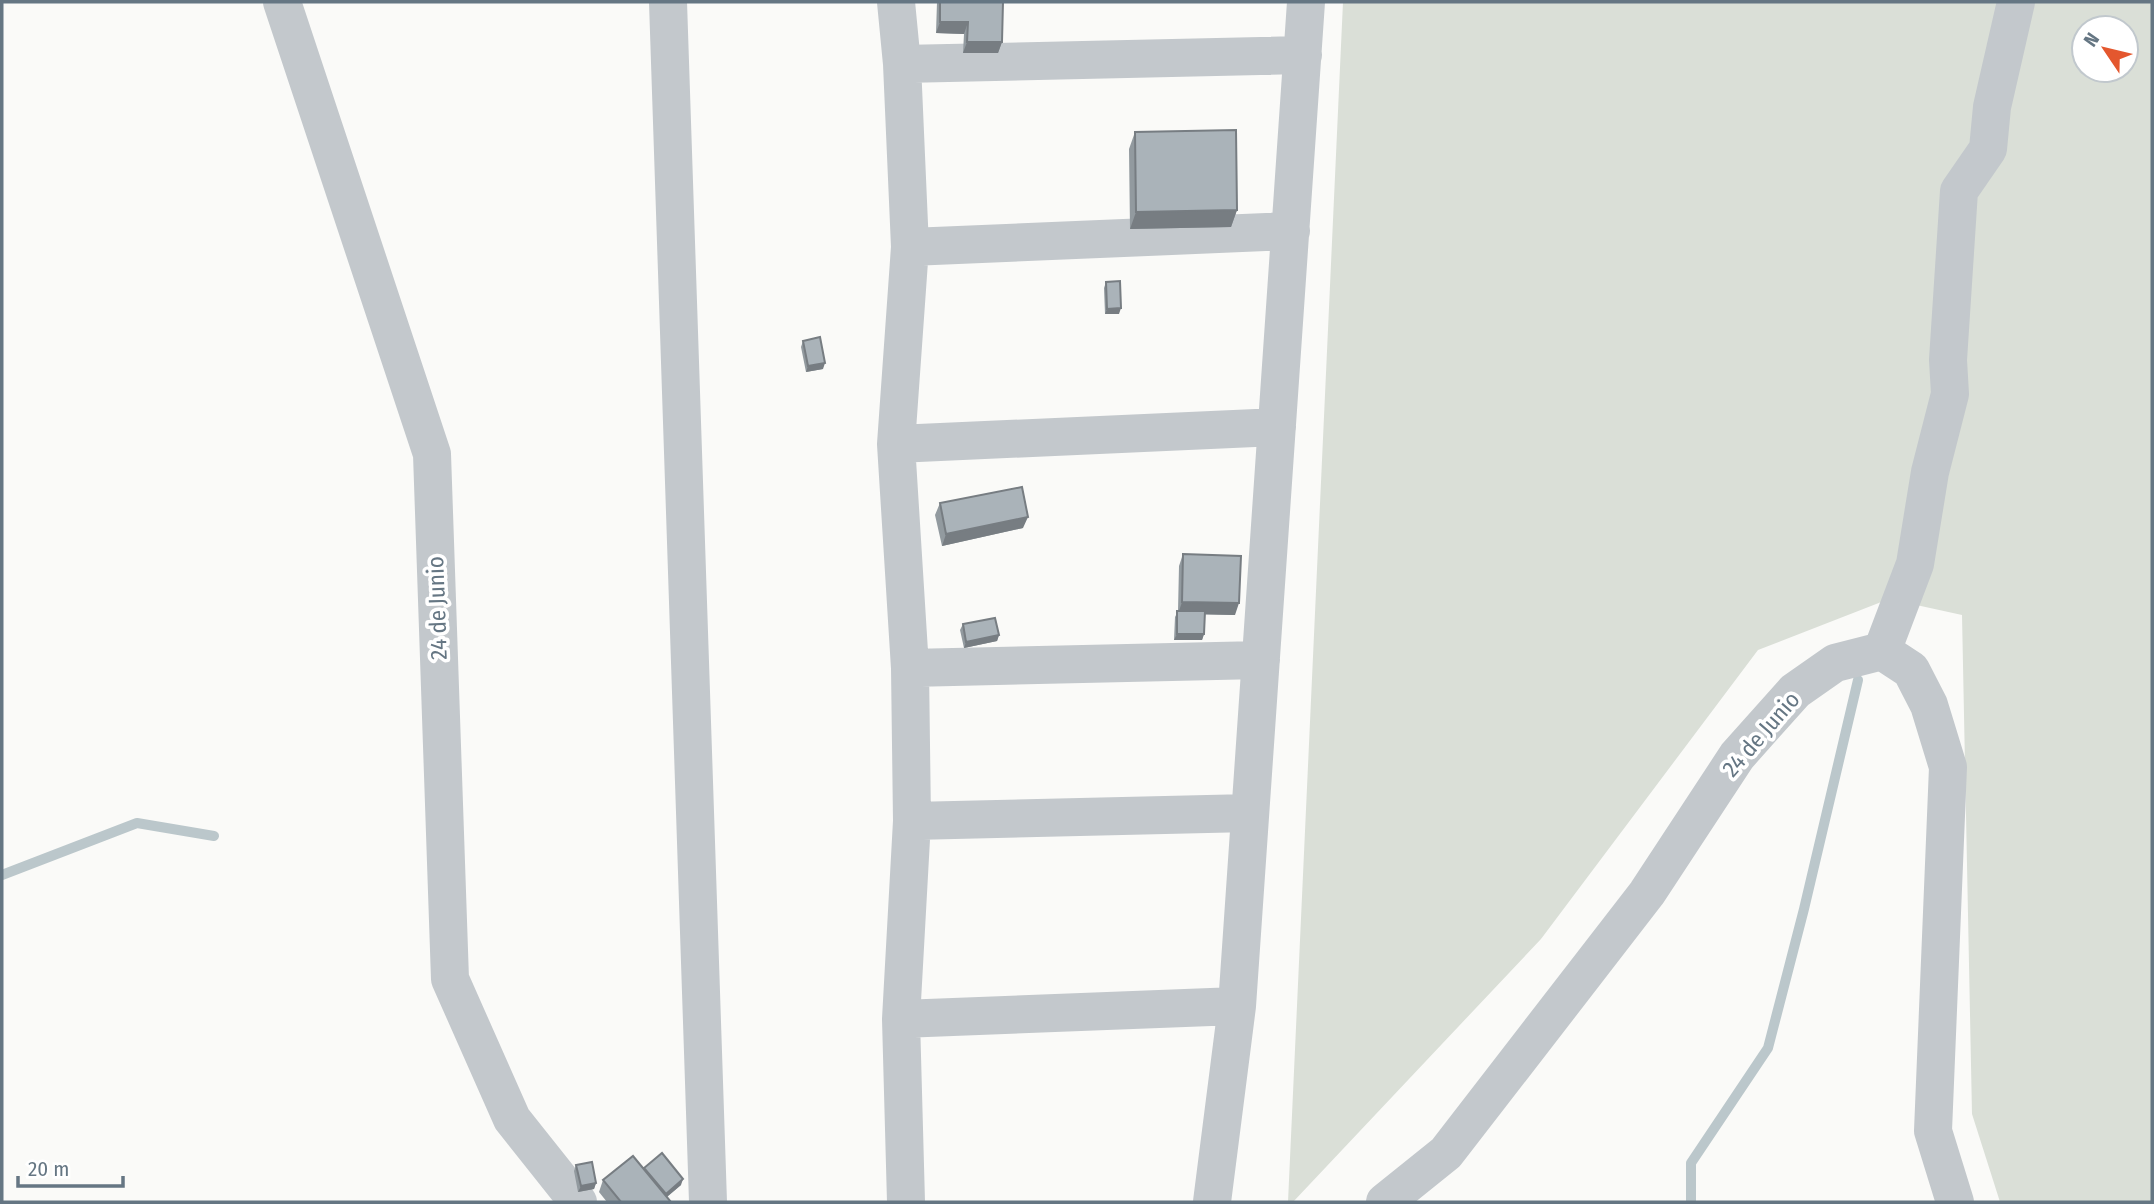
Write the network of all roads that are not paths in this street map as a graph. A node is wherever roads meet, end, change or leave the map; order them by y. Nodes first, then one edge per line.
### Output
1 (282, 2) edge
2 (668, 2) edge
3 (896, 2) edge
4 (1306, 2) edge
5 (2016, 2) edge
6 (1303, 55) junction
7 (902, 64) junction
8 (1291, 231) junction
9 (910, 247) junction
10 (1277, 427) junction
11 (896, 444) junction
12 (1882, 651) junction
13 (1261, 660) junction
14 (910, 668) junction
15 (1250, 813) junction
16 (912, 821) junction
17 (1237, 1006) junction
18 (901, 1019) junction
19 (578, 1202) edge
20 (708, 1202) edge
21 (906, 1202) edge
22 (1212, 1202) edge
23 (1385, 1202) edge
24 (1955, 1202) edge

1 - 19 street, 24 de Junio
2 - 20 street
3 - 7 street
4 - 6 street
5 - 12 street
6 - 7 street
6 - 8 street
7 - 9 street
8 - 9 street
8 - 10 street
9 - 11 street
10 - 11 street
10 - 13 street
11 - 14 street
12 - 23 street, 24 de Junio
12 - 24 street
13 - 14 street
13 - 15 street
14 - 16 street
15 - 16 street
15 - 17 street
16 - 18 street
17 - 18 street
17 - 22 street
18 - 21 street

